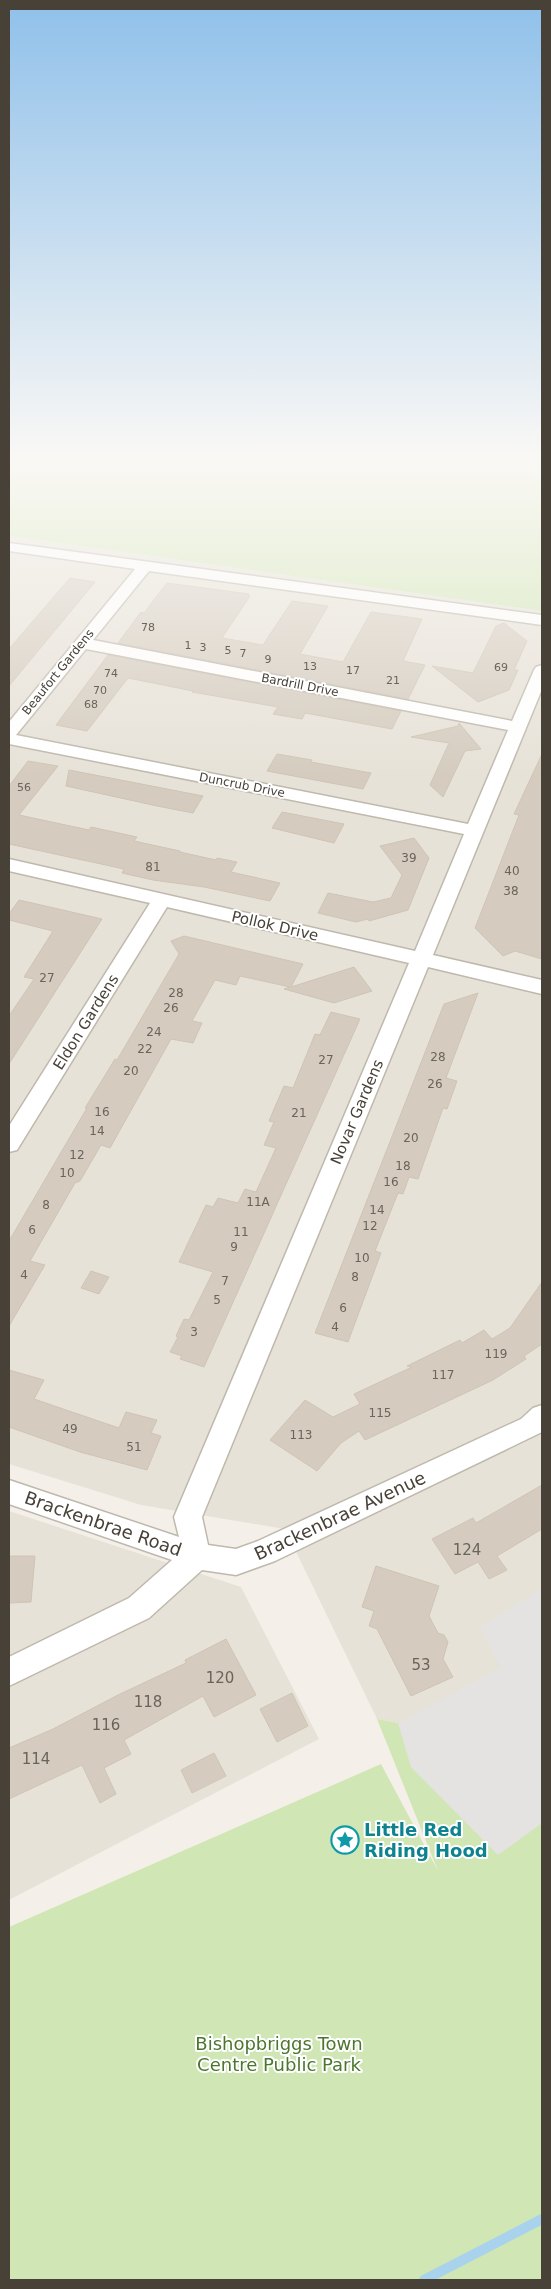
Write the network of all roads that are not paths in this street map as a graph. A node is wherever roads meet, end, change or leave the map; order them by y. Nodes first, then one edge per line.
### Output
1 (122, 563) edge
2 (145, 566) junction
3 (542, 620) edge
4 (82, 643) junction
5 (542, 670) edge
6 (519, 727) junction
7 (9, 733) edge
8 (9, 739) edge
9 (474, 831) junction
10 (9, 865) edge
11 (162, 900) junction
12 (421, 960) junction
13 (542, 987) edge
14 (9, 1144) edge
15 (542, 1416) edge
16 (9, 1492) edge
17 (197, 1556) junction
18 (9, 1672) edge

1 - 2 street
2 - 3 street
2 - 4 street, Beaufort Gardens
4 - 6 street, Bardrill Drive
4 - 7 street, Beaufort Gardens
5 - 6 street, Novar Gardens
6 - 9 street, Novar Gardens
8 - 9 street, Duncrub Drive
9 - 12 street, Novar Gardens
10 - 11 street, Pollok Drive
11 - 12 street, Pollok Drive
11 - 14 street, Eldon Gardens
12 - 13 street, Pollok Drive
12 - 17 street, Novar Gardens
15 - 17 street, Brackenbrae Avenue
16 - 17 street, Brackenbrae Road
17 - 18 street

